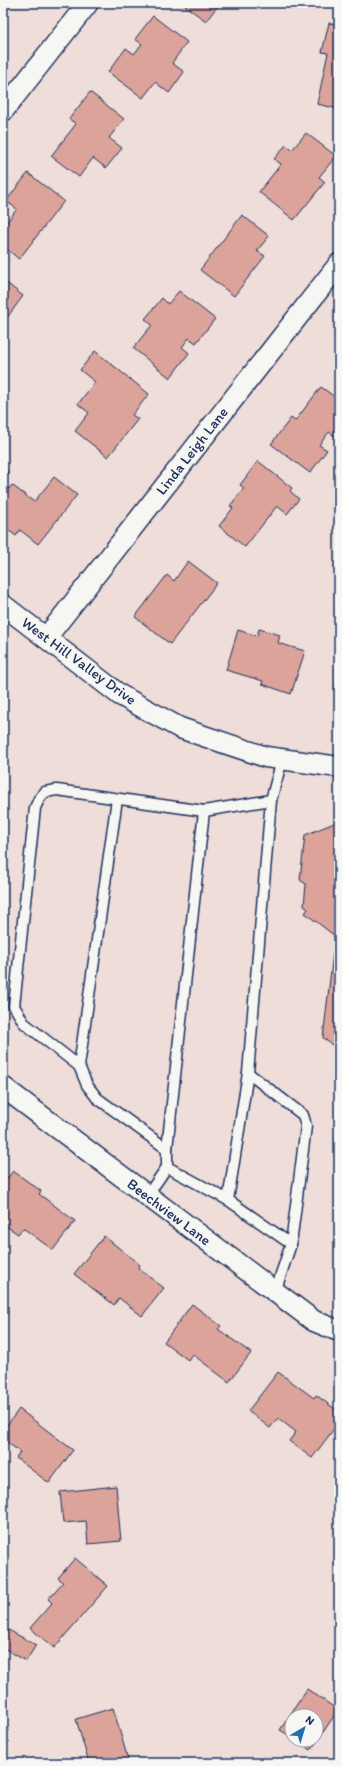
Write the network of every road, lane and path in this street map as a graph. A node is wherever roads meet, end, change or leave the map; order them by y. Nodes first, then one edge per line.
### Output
1 (88, 3) edge
2 (3, 111) edge
3 (339, 264) edge
4 (3, 605) edge
5 (46, 638) junction
6 (282, 760) junction
7 (339, 767) edge
8 (117, 799) junction
9 (271, 800) junction
10 (204, 811) junction
11 (79, 1066) junction
12 (248, 1073) junction
13 (3, 1088) edge
14 (167, 1149) junction
15 (167, 1167) junction
16 (147, 1196) junction
17 (228, 1200) junction
18 (291, 1244) junction
19 (275, 1292) junction
20 (339, 1331) edge

1 - 2 street
3 - 5 street, Linda Leigh Lane
4 - 5 street, West Hill Valley Drive
5 - 6 street, West Hill Valley Drive
6 - 7 street, West Hill Valley Drive
6 - 9 lane
8 - 10 lane
8 - 11 lane
8 - 11 lane
9 - 10 lane
9 - 12 lane
10 - 14 lane
11 - 14 lane
12 - 17 lane
12 - 18 lane
13 - 16 street, Beechview Lane
14 - 15 lane
15 - 16 lane
15 - 17 lane
16 - 19 street, Beechview Lane
17 - 18 lane
18 - 19 lane
19 - 20 street, Beechview Lane

